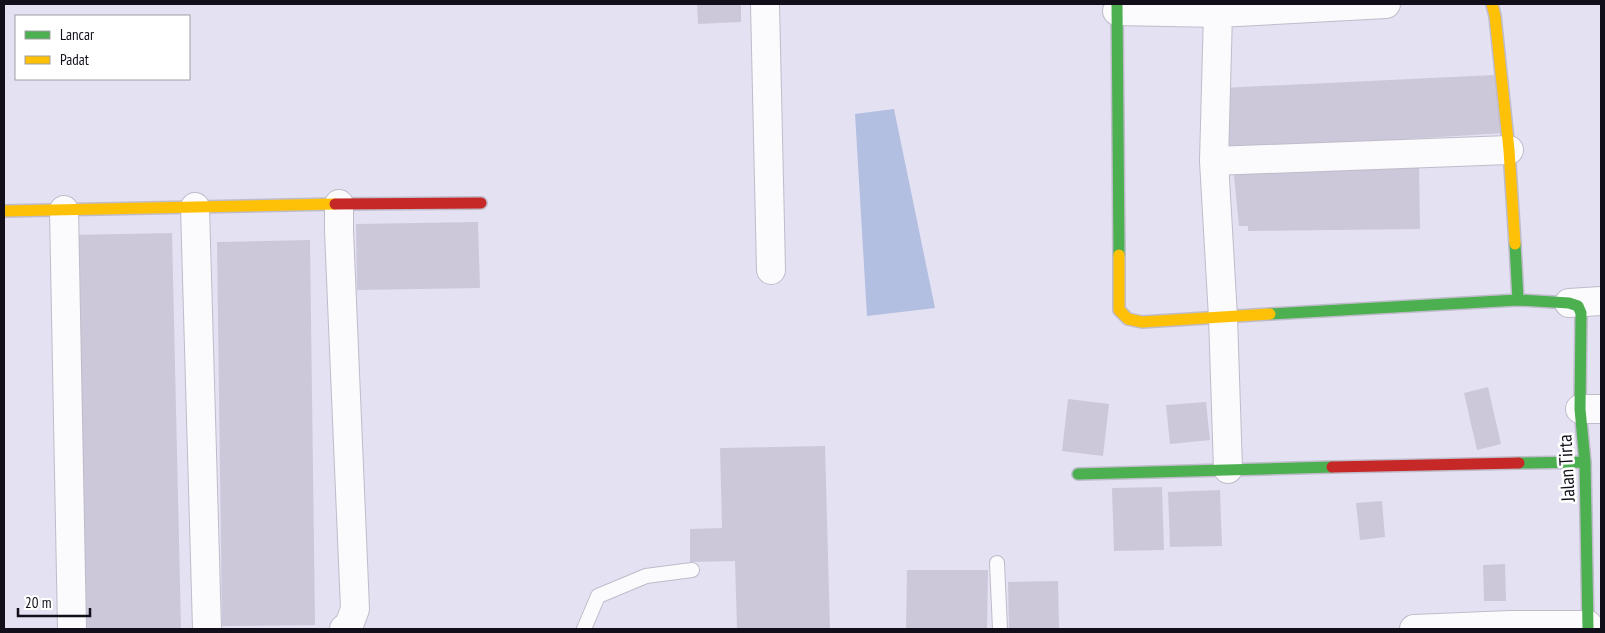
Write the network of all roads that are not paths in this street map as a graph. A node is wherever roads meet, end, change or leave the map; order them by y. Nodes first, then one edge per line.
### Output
1 (765, 4) edge
2 (1386, 4) edge
3 (1492, 4) edge
4 (1117, 8) edge
5 (1218, 13) junction
6 (1509, 150) junction
7 (1214, 161) junction
8 (481, 202) dead end
9 (339, 204) junction
10 (195, 207) junction
11 (64, 210) junction
12 (4, 211) edge
13 (770, 270) dead end
14 (1518, 300) junction
15 (1583, 304) edge
16 (1223, 317) junction
17 (1591, 409) edge
18 (1585, 462) junction
19 (1228, 469) junction
20 (1078, 474) dead end
21 (997, 562) dead end
22 (692, 570) dead end
23 (1588, 627) edge
24 (72, 629) edge
25 (207, 629) edge
26 (344, 629) edge
27 (584, 629) edge
28 (1000, 629) edge
29 (1414, 629) edge

1 - 13 street
2 - 5 street
3 - 6 street
4 - 5 street
4 - 16 street
5 - 7 street
6 - 7 street
6 - 14 street
7 - 16 street
8 - 9 street
9 - 10 street
9 - 26 street
10 - 11 street
10 - 25 street
11 - 12 street
11 - 24 street
14 - 15 street
14 - 16 street
15 - 17 street, Jalan Tirta
16 - 19 street
17 - 18 street, Jalan Tirta
18 - 19 street
18 - 23 street, Jalan Tirta
19 - 20 street
21 - 28 lane
22 - 27 lane
23 - 29 street

